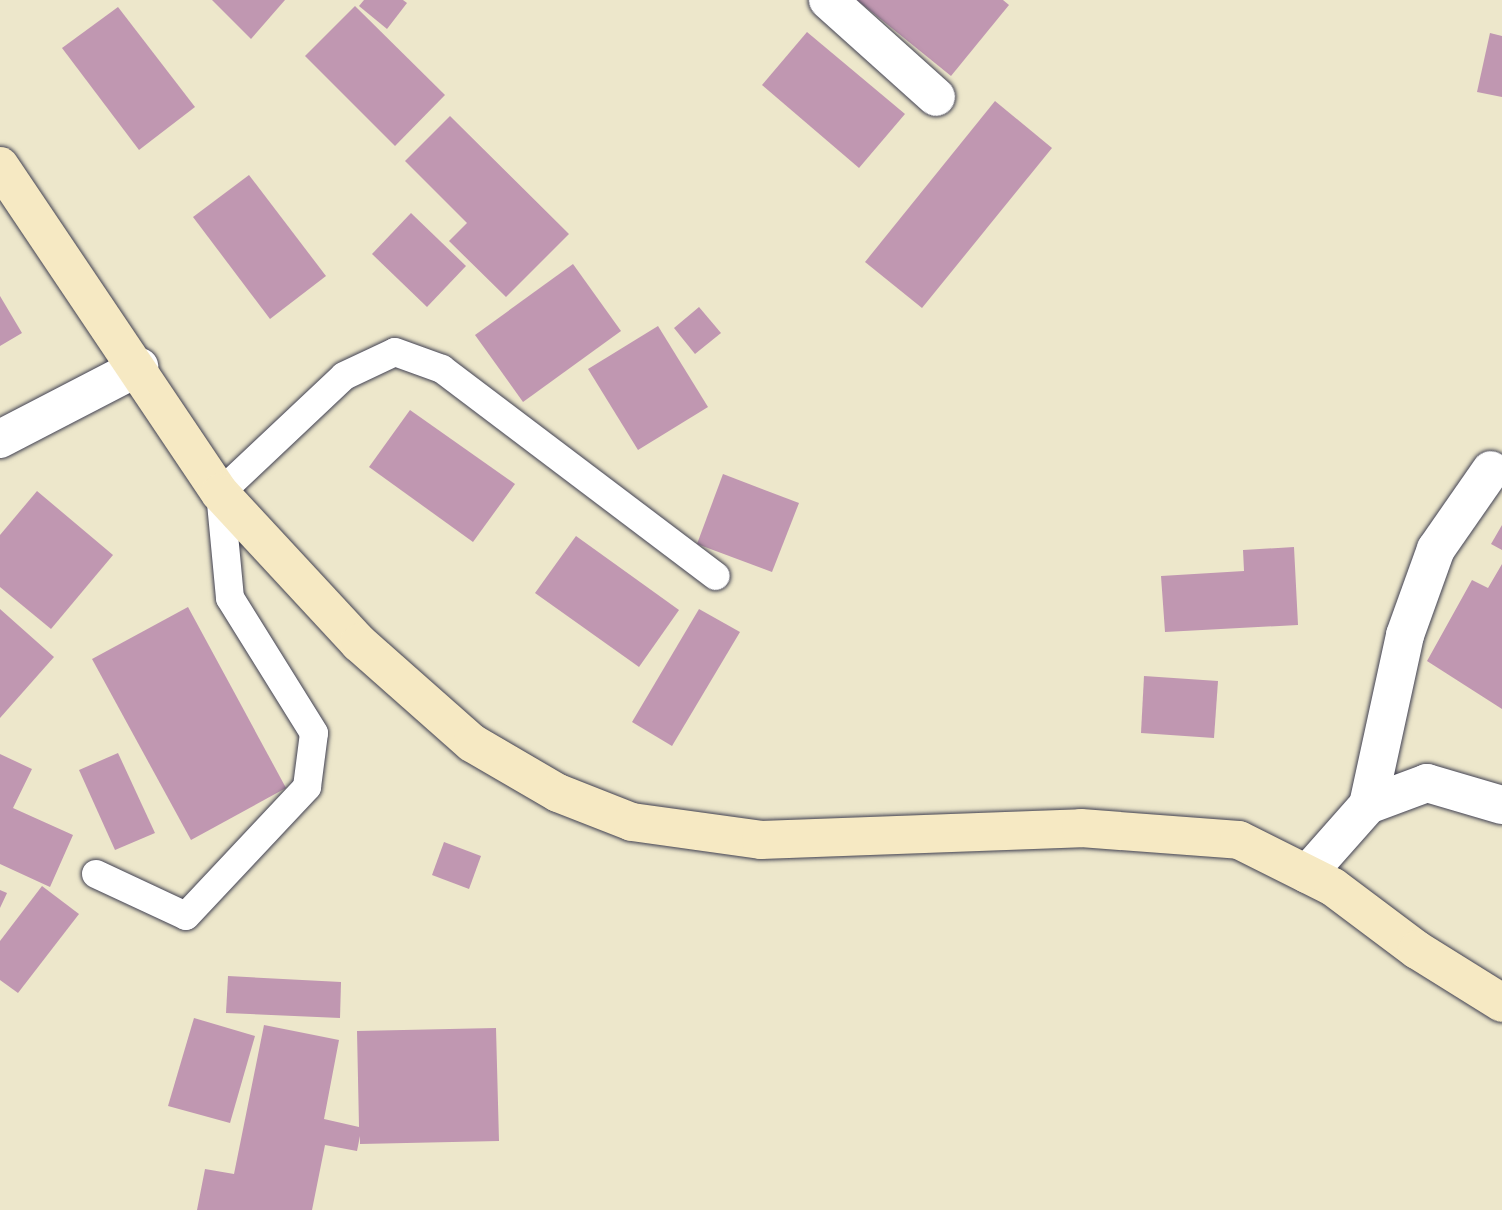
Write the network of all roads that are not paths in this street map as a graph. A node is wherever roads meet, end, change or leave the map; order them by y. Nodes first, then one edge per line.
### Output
1 (828, 0) edge
2 (936, 97) dead end
3 (0, 166) edge
4 (139, 367) junction
5 (0, 439) edge
6 (1491, 470) dead end
7 (220, 493) junction
8 (716, 576) dead end
9 (1368, 805) junction
10 (1502, 805) edge
11 (96, 874) dead end
12 (1307, 874) junction
13 (1502, 1003) edge

1 - 2 street
3 - 4 main road
4 - 5 street
4 - 7 main road
6 - 9 street
7 - 8 lane
7 - 11 lane
7 - 12 main road
9 - 10 street
9 - 12 street
12 - 13 main road

